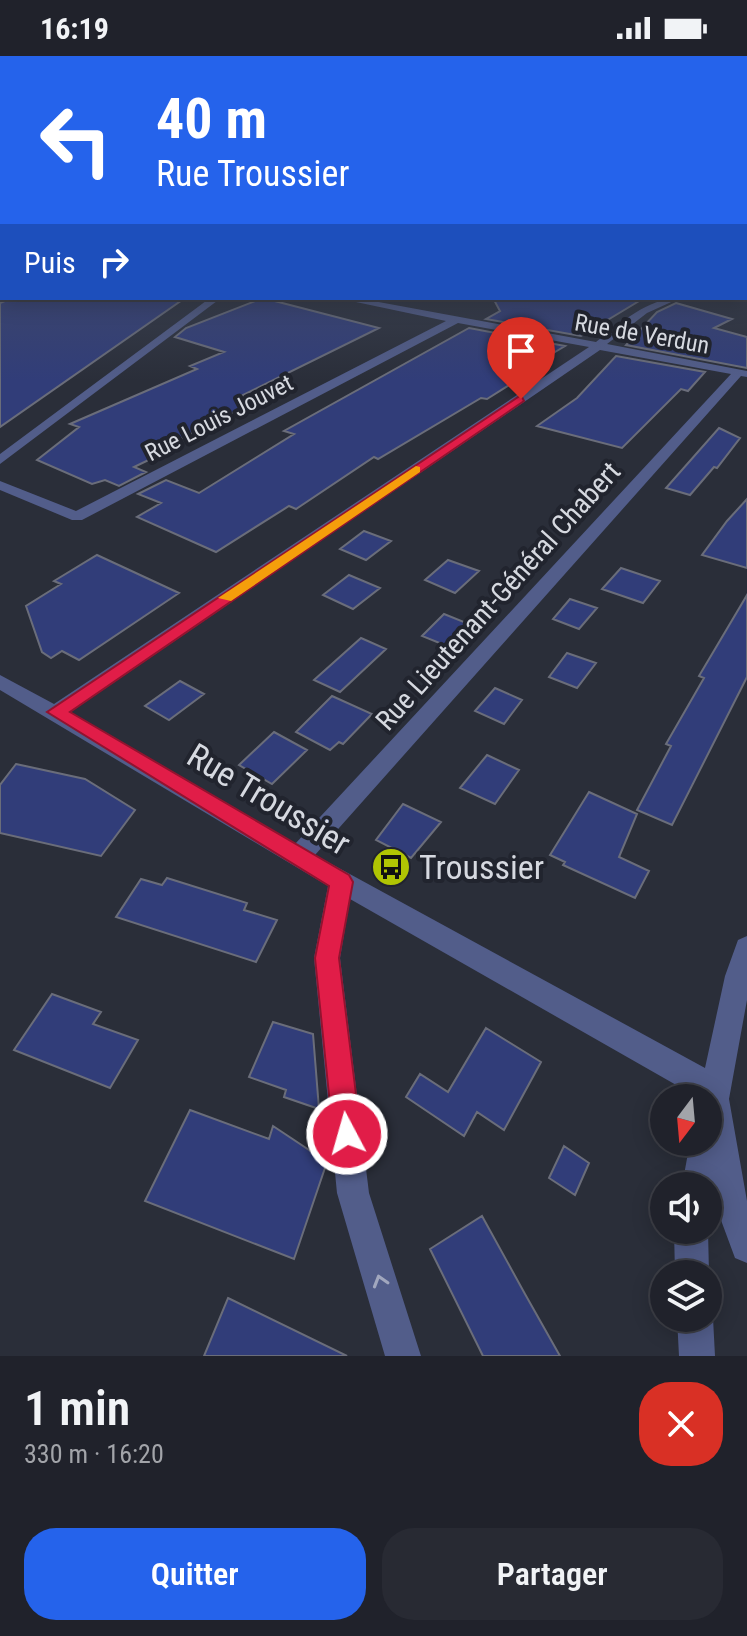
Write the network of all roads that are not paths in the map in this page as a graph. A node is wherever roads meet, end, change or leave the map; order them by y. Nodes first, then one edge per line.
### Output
1 (213, 300) edge
2 (352, 300) edge
3 (670, 300) edge
4 (455, 320) junction
5 (598, 346) junction
6 (743, 373) edge
7 (0, 460) edge
8 (0, 485) edge
9 (0, 681) edge
10 (56, 712) junction
11 (298, 857) junction
12 (341, 882) junction
13 (747, 948) edge
14 (704, 1084) edge
15 (716, 1084) edge
16 (722, 1140) edge
17 (747, 1246) edge
18 (696, 1332) edge
19 (403, 1356) edge
20 (697, 1356) edge

1 - 7 street
2 - 4 street, Rue de Verdun
3 - 5 street
4 - 5 street, Rue de Verdun
4 - 8 street, Rue Louis Jouvet
5 - 6 street, Rue de Verdun
5 - 10 street
6 - 11 street, Rue Lieutenant-Général Chabert
9 - 10 street, Rue Troussier
10 - 11 street, Rue Troussier
11 - 12 street, Rue Troussier
12 - 14 street, Rue Troussier
19 -> 12 street
13 - 15 street
16 - 17 street
18 - 20 street

